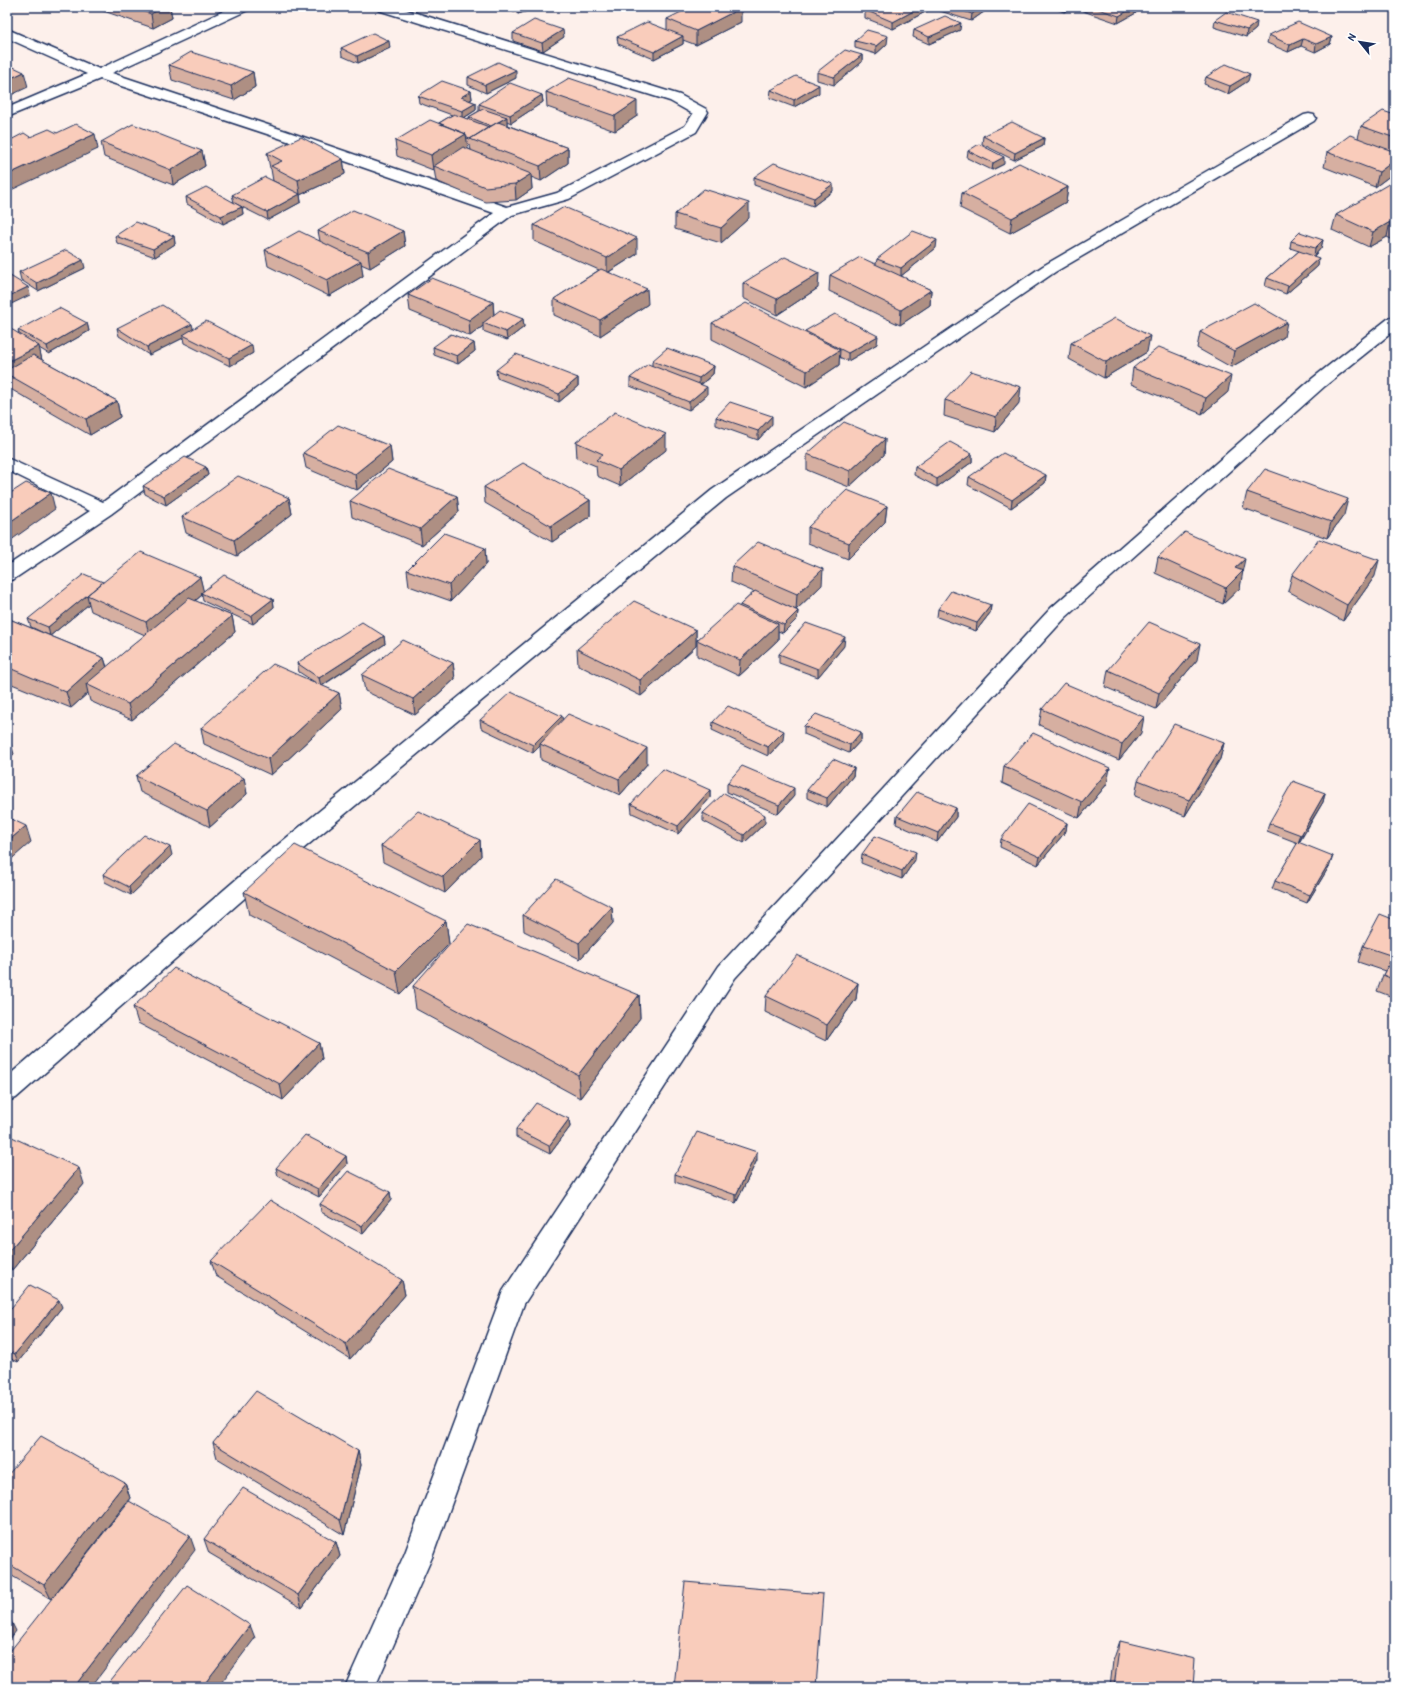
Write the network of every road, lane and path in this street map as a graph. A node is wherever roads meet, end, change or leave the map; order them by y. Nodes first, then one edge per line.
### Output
1 (243, 7) edge
2 (383, 7) edge
3 (7, 33) edge
4 (99, 74) junction
5 (7, 113) edge
6 (1309, 118) dead end
7 (506, 212) junction
8 (1395, 322) edge
9 (7, 463) edge
10 (104, 510) junction
11 (7, 575) edge
12 (7, 1091) edge
13 (360, 1687) edge

1 - 4 street
2 - 7 street
3 - 4 street
4 - 5 street
4 - 7 street
6 - 12 street
7 - 10 street
8 - 13 street
9 - 10 street
10 - 11 street

